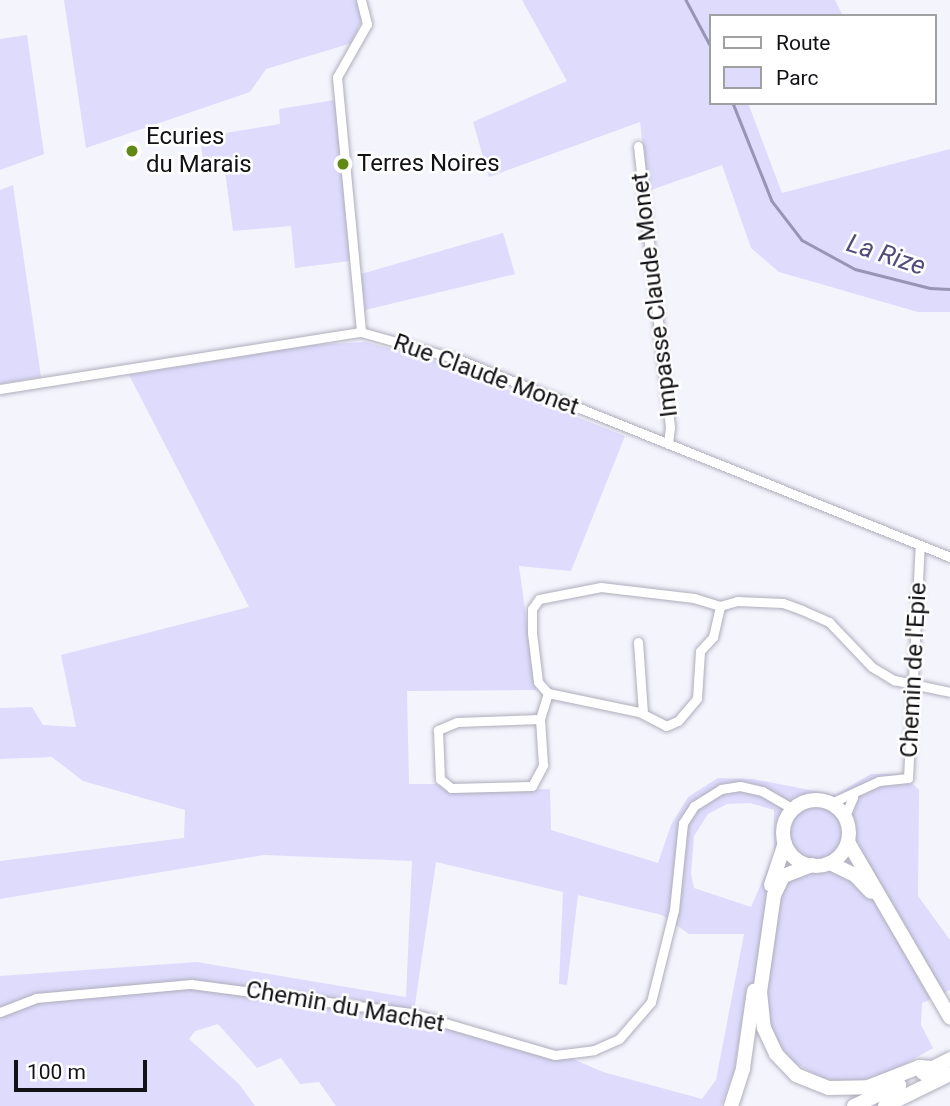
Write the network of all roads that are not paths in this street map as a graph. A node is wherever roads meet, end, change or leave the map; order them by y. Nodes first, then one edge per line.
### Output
1 (361, 0) edge
2 (638, 146) dead end
3 (361, 332) junction
4 (0, 389) edge
5 (668, 444) junction
6 (920, 545) junction
7 (950, 557) edge
8 (720, 606) junction
9 (638, 642) dead end
10 (913, 685) junction
11 (950, 692) edge
12 (548, 693) junction
13 (643, 713) junction
14 (540, 719) junction
15 (853, 797) junction
16 (831, 803) junction
17 (793, 809) junction
18 (845, 816) junction
19 (848, 842) junction
20 (785, 843) junction
21 (830, 863) junction
22 (811, 865) junction
23 (887, 909) junction
24 (0, 1012) edge
25 (950, 1017) edge
26 (950, 1059) edge
27 (932, 1068) junction
28 (950, 1074) edge
29 (730, 1106) edge
30 (854, 1106) edge
31 (886, 1106) edge

1 - 3 street
2 - 5 street, Impasse Claude Monet
3 - 4 street, Rue Claude Monet
3 - 5 street, Rue Claude Monet
5 - 6 street, Rue Claude Monet
6 - 7 street, Rue Claude Monet
6 - 10 street, Chemin de l'Epie
8 - 10 street
8 - 12 street
8 - 13 street
9 - 13 street
10 - 11 street
10 - 15 street, Chemin de l'Epie
12 - 13 street
12 - 14 street
14 - 14 street
15 - 16 street, Chemin de l'Epie
15 - 18 street
16 - 17 main road
16 - 18 main road
17 - 20 main road
17 - 24 street, Chemin du Machet
18 - 19 main road
19 - 21 main road
19 - 23 main road
20 - 22 main road
20 - 29 main road
21 - 22 main road
21 - 23 main road
22 - 27 main road
23 - 25 main road
26 - 27 main road
27 - 30 main road
28 - 31 main road

